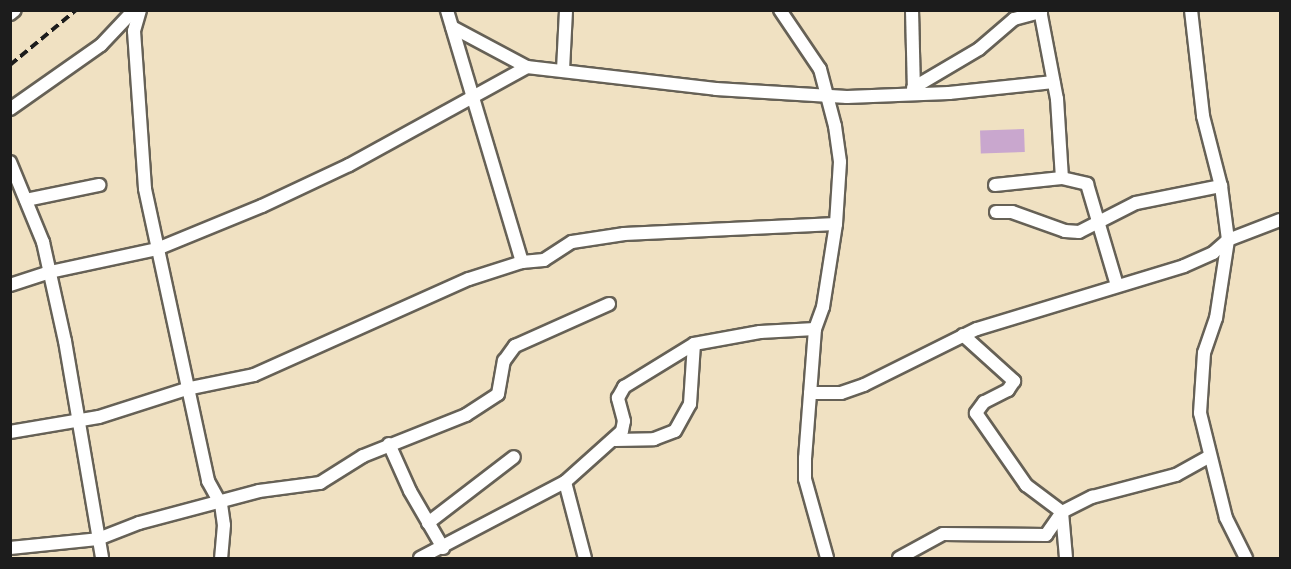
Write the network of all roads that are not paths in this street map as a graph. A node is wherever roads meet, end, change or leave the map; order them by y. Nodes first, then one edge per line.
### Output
1 (15, 10) edge
2 (134, 10) edge
3 (140, 10) edge
4 (447, 10) edge
5 (566, 10) edge
6 (780, 10) edge
7 (912, 10) edge
8 (1191, 10) edge
9 (1041, 11) edge
10 (10, 14) edge
11 (452, 27) junction
12 (527, 67) junction
13 (563, 70) junction
14 (1053, 82) junction
15 (913, 91) junction
16 (473, 94) junction
17 (828, 97) junction
18 (10, 109) edge
19 (10, 162) edge
20 (1062, 178) junction
21 (99, 185) dead end
22 (995, 185) dead end
23 (1221, 186) junction
24 (26, 200) junction
25 (996, 212) dead end
26 (1099, 218) junction
27 (1281, 220) edge
28 (836, 224) junction
29 (1228, 240) junction
30 (157, 249) junction
31 (522, 262) junction
32 (50, 272) junction
33 (10, 285) edge
34 (1117, 285) junction
35 (609, 304) dead end
36 (814, 330) junction
37 (963, 335) junction
38 (694, 344) junction
39 (186, 389) junction
40 (810, 393) junction
41 (78, 418) junction
42 (10, 432) edge
43 (615, 440) junction
44 (389, 444) junction
45 (514, 457) dead end
46 (1209, 457) junction
47 (565, 482) junction
48 (221, 504) junction
49 (1062, 512) junction
50 (428, 523) junction
51 (98, 539) junction
52 (10, 548) edge
53 (443, 548) junction
54 (102, 558) edge
55 (221, 558) edge
56 (420, 558) edge
57 (585, 558) edge
58 (827, 558) edge
59 (899, 558) edge
60 (1066, 558) edge
61 (1246, 558) edge

1 - 10 street
2 - 18 street
3 - 30 street
4 - 11 street
5 - 13 street
6 - 17 street
7 - 15 street
8 - 23 street
9 - 14 street
9 - 15 street
11 - 12 street
11 - 16 street
12 - 13 street
12 - 16 street
13 - 17 street
14 - 15 street
14 - 20 street
15 - 17 street
16 - 30 street
16 - 31 street
17 - 28 street
19 - 24 street
20 - 22 street
20 - 26 street
21 - 24 street
23 - 26 street
23 - 29 street
24 - 32 street
25 - 26 street
26 - 34 street
27 - 29 street
28 - 31 street
28 - 36 street
29 - 34 street
29 - 46 street
30 - 32 street
30 - 39 street
31 - 39 street
32 - 33 street
32 - 41 street
34 - 37 street
35 - 44 street
36 - 38 street
36 - 40 street
37 - 40 street
37 - 49 street
38 - 43 street
38 - 43 street
39 - 41 street
39 - 48 street
40 - 58 street
41 - 42 street
41 - 51 street
43 - 47 street
44 - 48 street
44 - 50 street
45 - 50 street
46 - 49 street
46 - 61 street
47 - 53 street
47 - 57 street
48 - 51 street
48 - 55 street
49 - 59 street
49 - 60 street
50 - 53 street
51 - 52 street
51 - 54 street
53 - 56 street

